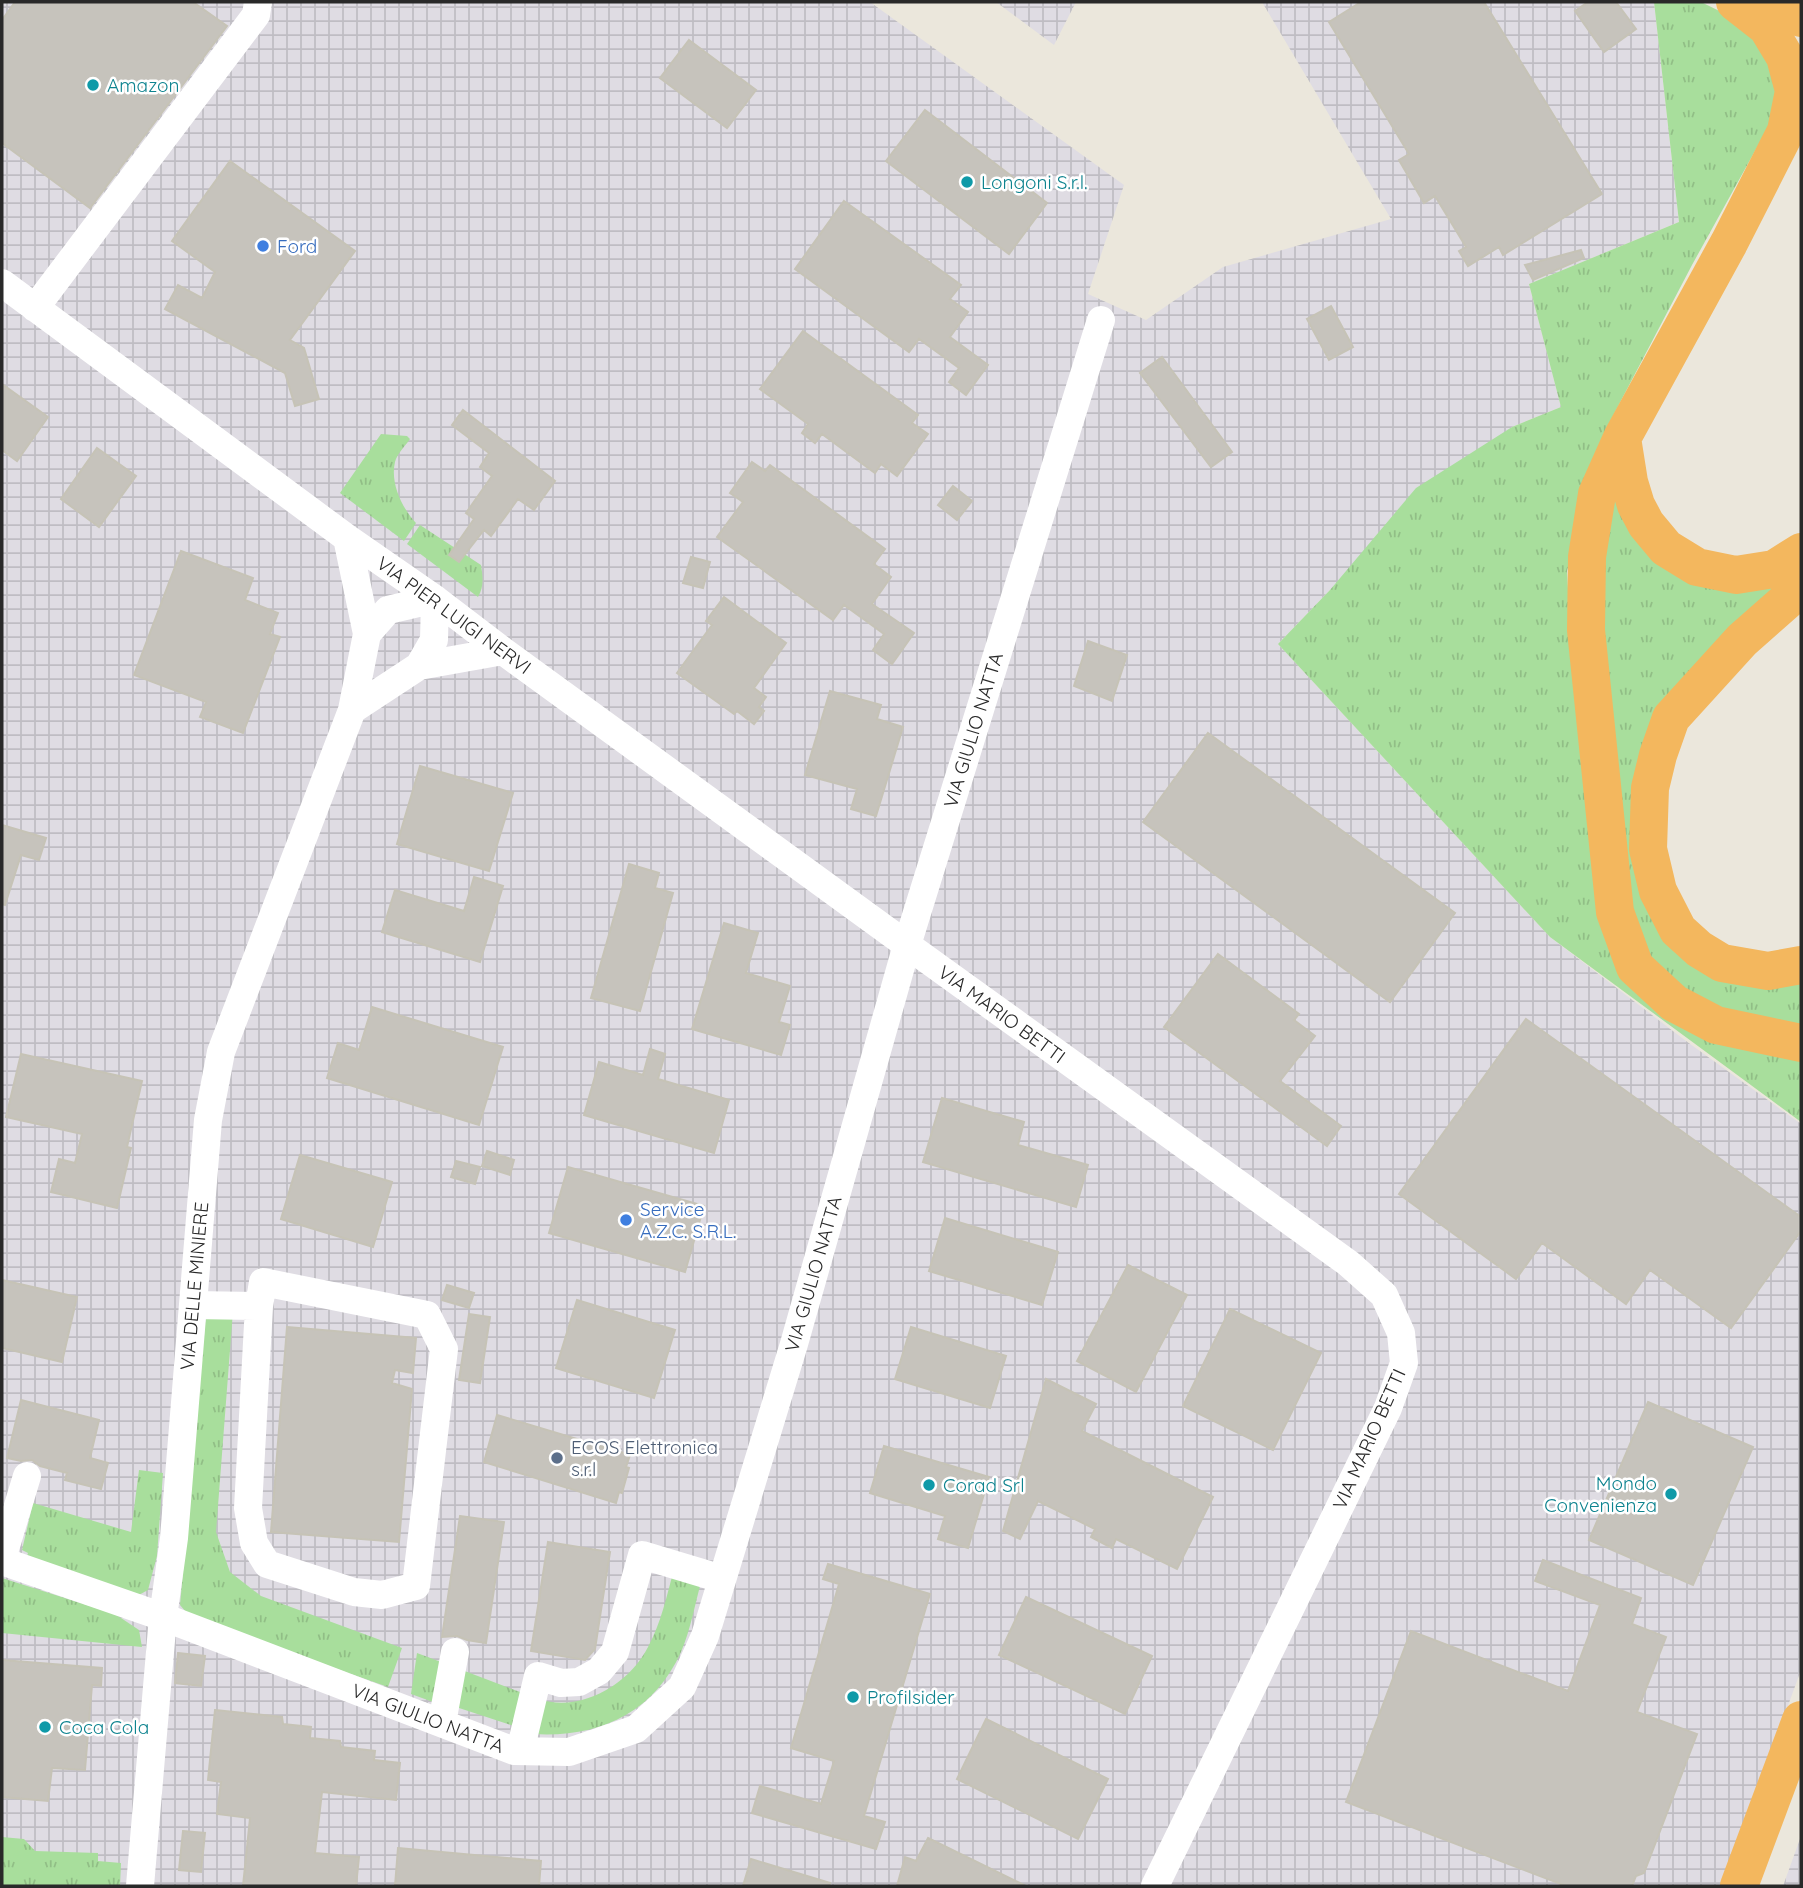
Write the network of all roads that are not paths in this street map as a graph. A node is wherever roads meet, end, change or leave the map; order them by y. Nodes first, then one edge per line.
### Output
1 (258, 2) edge
2 (1734, 2) edge
3 (1769, 2) edge
4 (1801, 18) edge
5 (2, 283) edge
6 (35, 308) junction
7 (1101, 320) dead end
8 (1622, 438) junction
9 (347, 538) junction
10 (1801, 552) edge
11 (1801, 587) edge
12 (435, 599) junction
13 (368, 634) junction
14 (503, 651) junction
15 (419, 666) junction
16 (352, 710) junction
17 (907, 945) junction
18 (1801, 965) edge
19 (1801, 1043) edge
20 (193, 1305) junction
21 (259, 1306) junction
22 (27, 1476) dead end
23 (2, 1560) edge
24 (722, 1579) junction
25 (163, 1616) junction
26 (455, 1652) dead end
27 (1801, 1720) edge
28 (442, 1723) junction
29 (520, 1751) junction
30 (1801, 1775) edge
31 (140, 1886) edge
32 (1155, 1886) edge
33 (1739, 1886) edge
34 (1759, 1886) edge

1 - 6 street
2 - 8 highway
3 - 4 highway
5 - 6 street, VIA PIER LUIGI NERVI
6 - 9 street, VIA PIER LUIGI NERVI
7 - 17 street, VIA GIULIO NATTA
8 - 10 highway
8 - 19 highway
9 - 12 street, VIA PIER LUIGI NERVI
9 - 13 street, VIA DELLE MINIERE
11 - 18 highway
12 - 13 street
12 - 14 street, VIA PIER LUIGI NERVI
12 - 15 street
13 - 16 street, VIA DELLE MINIERE
14 - 15 street
14 - 17 street, VIA PIER LUIGI NERVI
15 - 16 street
16 - 20 street, VIA DELLE MINIERE
17 - 24 street, VIA GIULIO NATTA
17 - 32 street, VIA MARIO BETTI
20 - 21 street
20 - 25 street, VIA DELLE MINIERE
21 - 21 street
22 - 23 street
23 - 25 street, VIA GIULIO NATTA
24 - 29 street, VIA GIULIO NATTA
24 - 29 street
25 - 28 street, VIA GIULIO NATTA
25 - 31 street, VIA DELLE MINIERE
26 - 28 street
27 - 33 highway
28 - 29 street, VIA GIULIO NATTA
30 - 34 highway

